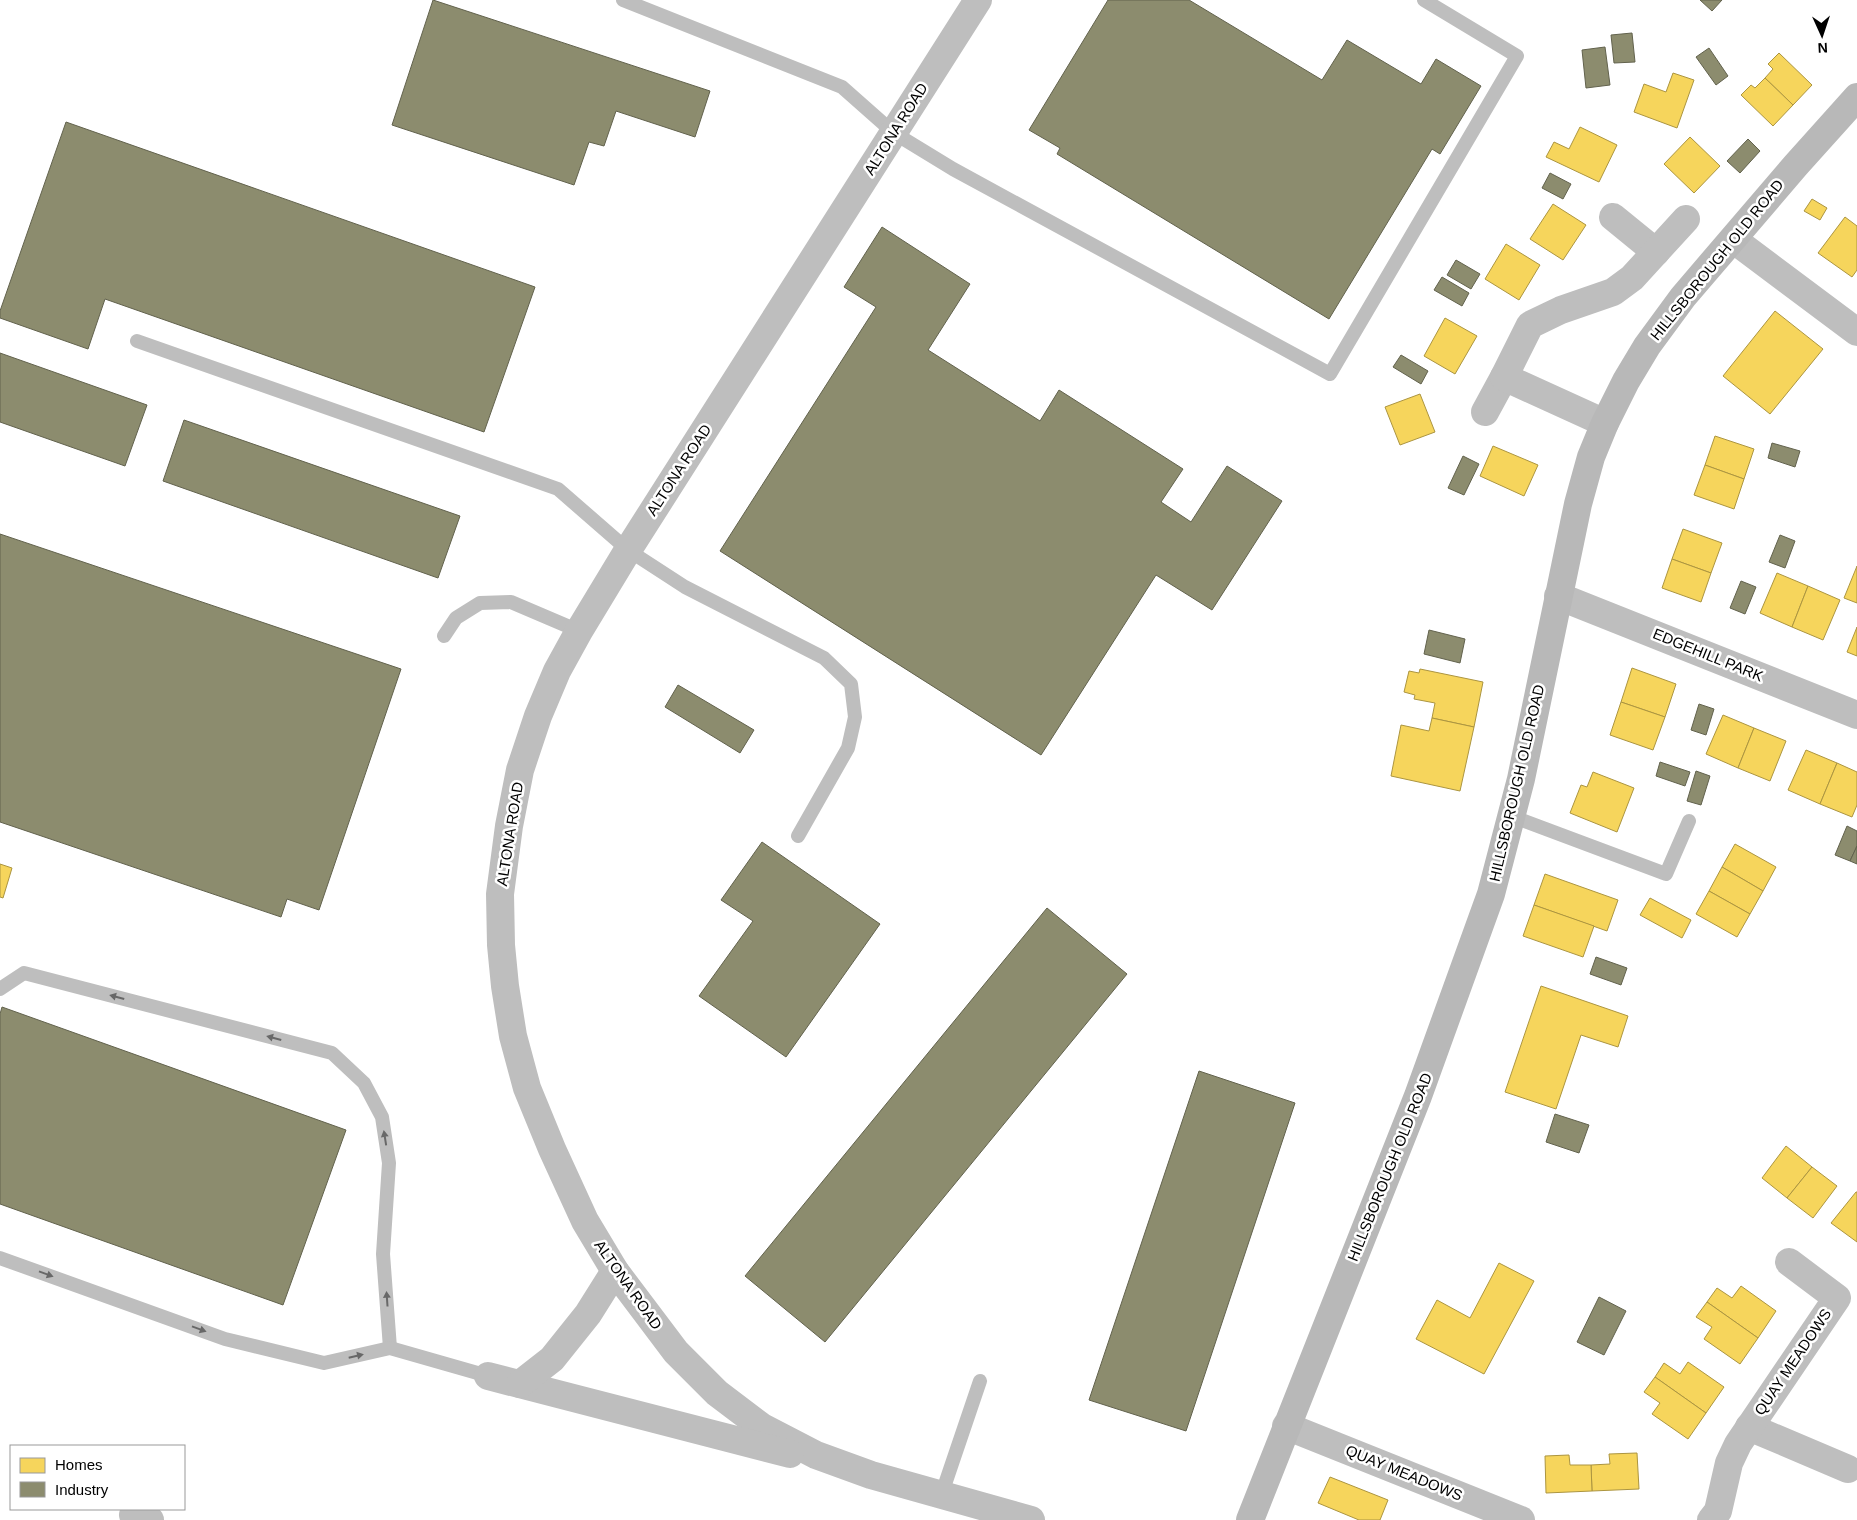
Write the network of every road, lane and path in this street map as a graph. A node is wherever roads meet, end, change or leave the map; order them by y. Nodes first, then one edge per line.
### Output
1 (623, 0) edge
2 (978, 0) edge
3 (1424, 0) edge
4 (1857, 97) edge
5 (894, 133) junction
6 (1613, 217) dead end
7 (1686, 219) dead end
8 (1734, 240) junction
9 (1656, 252) junction
10 (1857, 332) edge
11 (137, 341) dead end
12 (1504, 377) junction
13 (1485, 412) dead end
14 (1605, 423) junction
15 (628, 550) junction
16 (1558, 596) junction
17 (579, 631) junction
18 (444, 636) dead end
19 (1857, 715) edge
20 (1511, 816) junction
21 (1689, 821) dead end
22 (798, 836) dead end
23 (0, 989) edge
24 (0, 1258) edge
25 (1789, 1262) dead end
26 (615, 1271) junction
27 (390, 1348) junction
28 (488, 1376) joint
29 (980, 1381) dead end
30 (520, 1384) junction
31 (1286, 1426) junction
32 (1748, 1427) junction
33 (1848, 1469) dead end
34 (871, 1475) junction
35 (941, 1496) junction
36 (1031, 1520) edge
37 (1250, 1520) edge
38 (1522, 1520) edge
39 (1711, 1520) edge

1 - 5 lane
2 - 5 street, ALTONA ROAD
3 - 5 lane
4 - 8 street, HILLSBOROUGH OLD ROAD
5 - 15 street, ALTONA ROAD
6 - 9 street
7 - 9 street
8 - 10 street
8 - 14 street, HILLSBOROUGH OLD ROAD
9 - 12 street
11 - 15 lane
12 - 13 street
12 - 14 street
14 - 16 street, HILLSBOROUGH OLD ROAD
15 - 17 street, ALTONA ROAD
15 - 22 lane
16 - 19 street, EDGEHILL PARK
16 - 20 street, HILLSBOROUGH OLD ROAD
17 - 18 lane
17 - 26 street, ALTONA ROAD
20 - 21 lane
20 - 31 street, HILLSBOROUGH OLD ROAD
27 -> 23 lane
24 -> 27 lane
25 - 32 street, QUAY MEADOWS
26 - 30 street
26 - 34 street, ALTONA ROAD
27 - 28 lane
28 - 30 street
29 - 35 lane
30 - 34 street
31 - 37 street, HILLSBOROUGH OLD ROAD
31 - 38 street, QUAY MEADOWS
32 - 33 street, QUAY MEADOWS
32 - 39 street, QUAY MEADOWS
34 - 35 street, ALTONA ROAD
35 - 36 street, ALTONA ROAD

